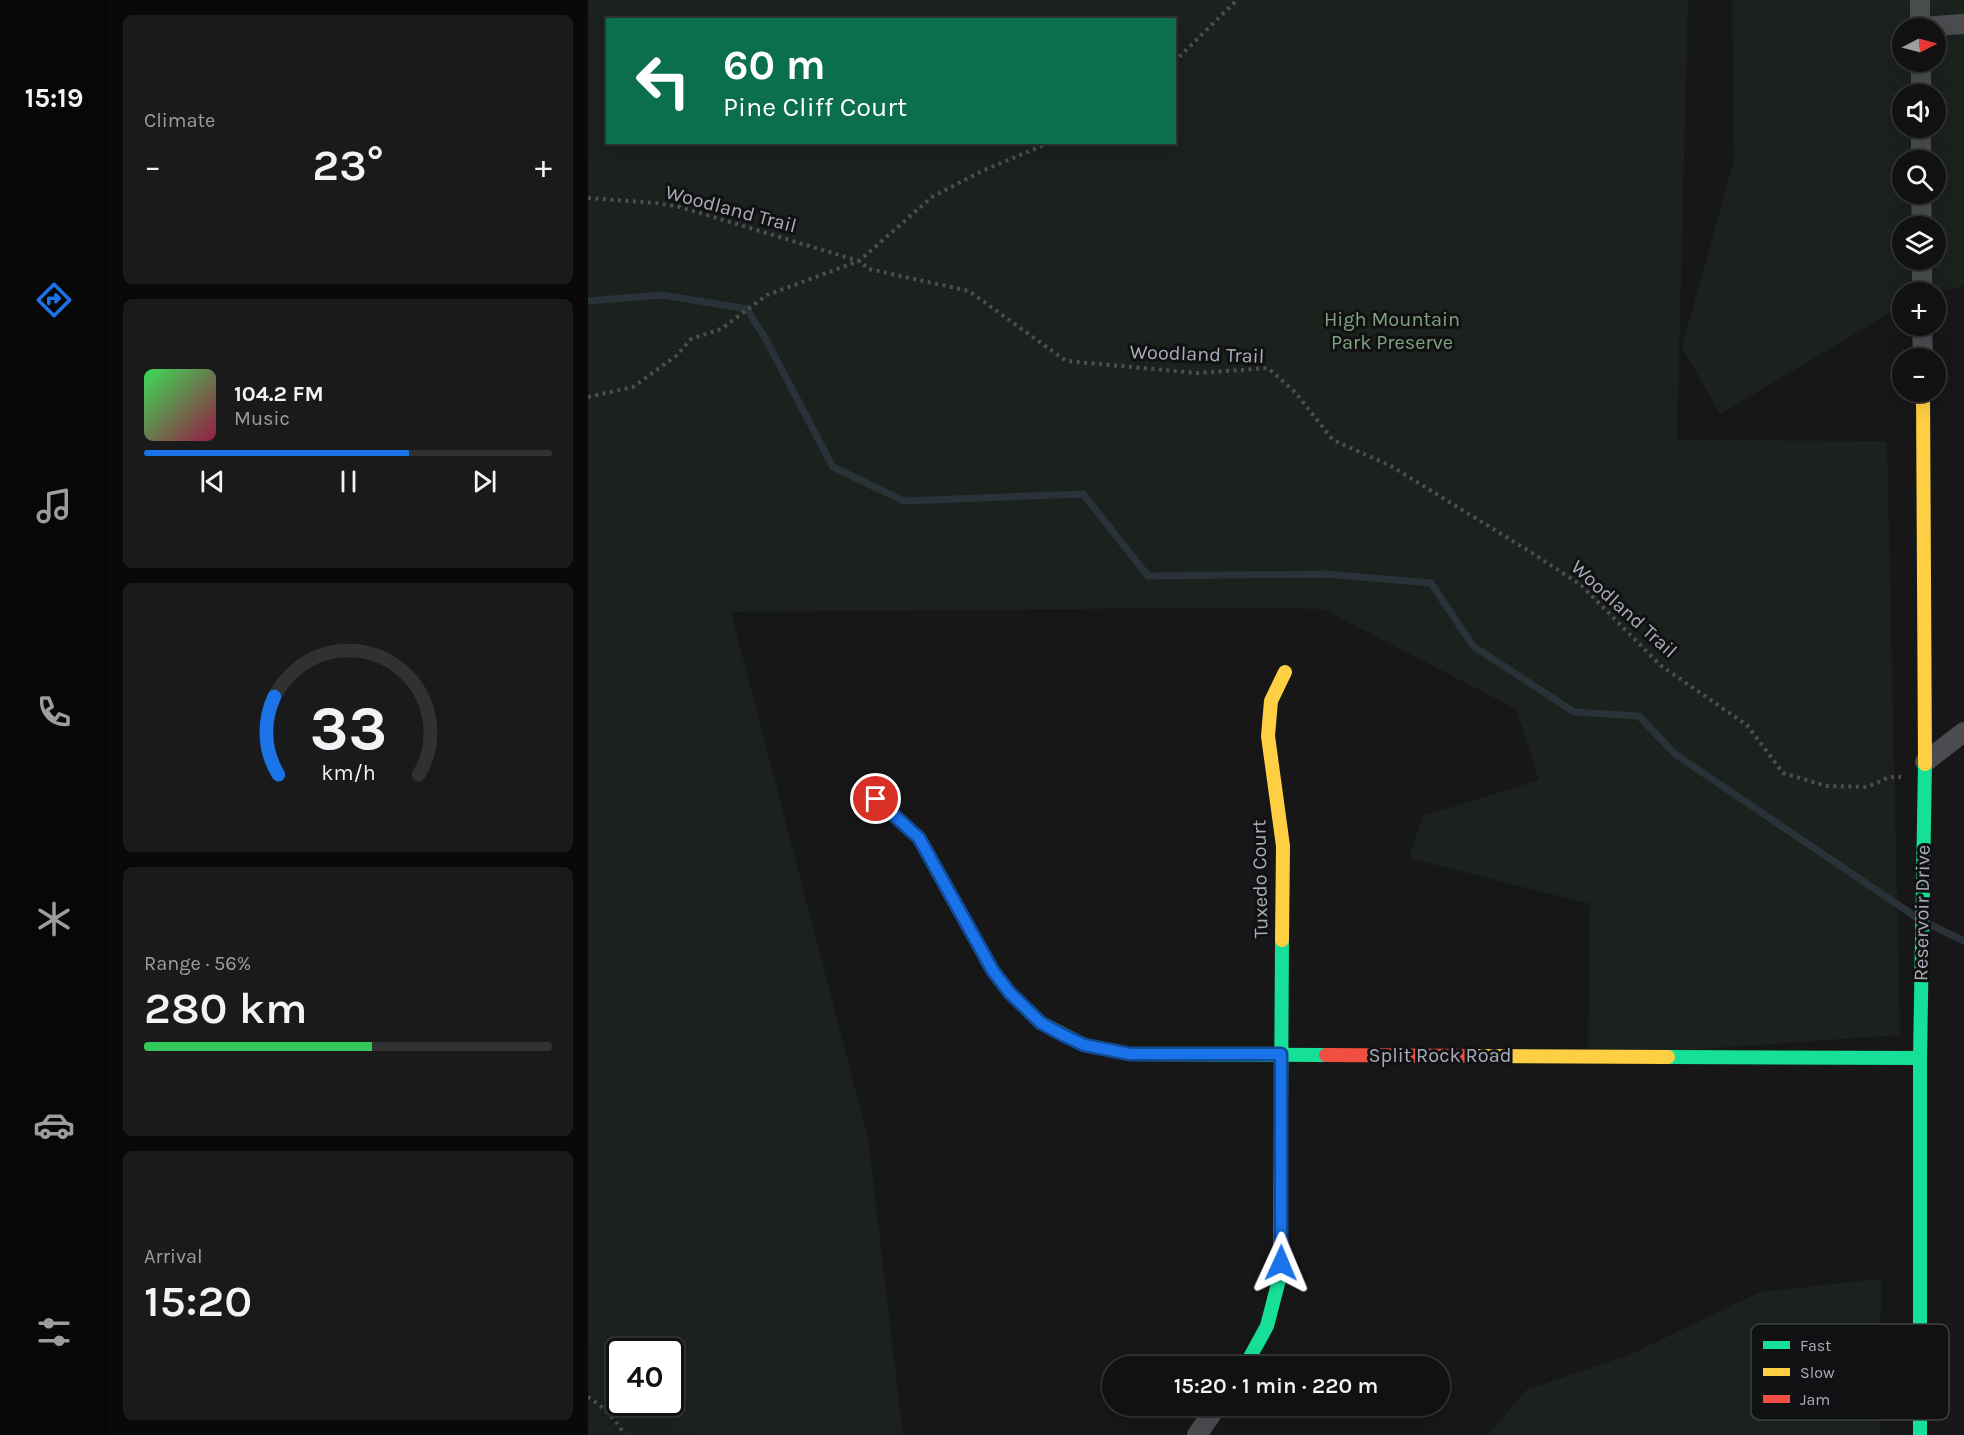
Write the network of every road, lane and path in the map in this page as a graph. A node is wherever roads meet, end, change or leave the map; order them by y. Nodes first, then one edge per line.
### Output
1 (1237, 0) edge
2 (1920, 0) edge
3 (1920, 18) edge
4 (1964, 24) edge
5 (1946, 26) edge
6 (1176, 60) edge
7 (1046, 144) edge
8 (588, 198) edge
9 (859, 261) junction
10 (588, 397) edge
11 (1923, 402) edge
12 (1285, 672) dead end
13 (1964, 732) edge
14 (1925, 762) junction
15 (1906, 776) dead end
16 (876, 799) dead end
17 (1281, 1054) junction
18 (1920, 1058) junction
19 (1920, 1324) edge
20 (1250, 1356) edge
21 (588, 1397) edge
22 (1210, 1416) edge
23 (624, 1435) edge
24 (1197, 1435) edge

1 - 6 path
2 - 3 street
4 - 5 street
7 - 9 path
8 - 9 path, Woodland Trail
9 - 10 path
9 - 15 path, Woodland Trail
11 - 14 street, Reservoir Drive
12 - 17 street, Tuxedo Court
13 - 14 street
14 - 18 street, Reservoir Drive
16 - 17 street, Split Rock Road
17 - 18 street, Split Rock Road
17 - 20 street
18 - 19 street, Reservoir Drive
21 - 23 path
22 - 24 street

